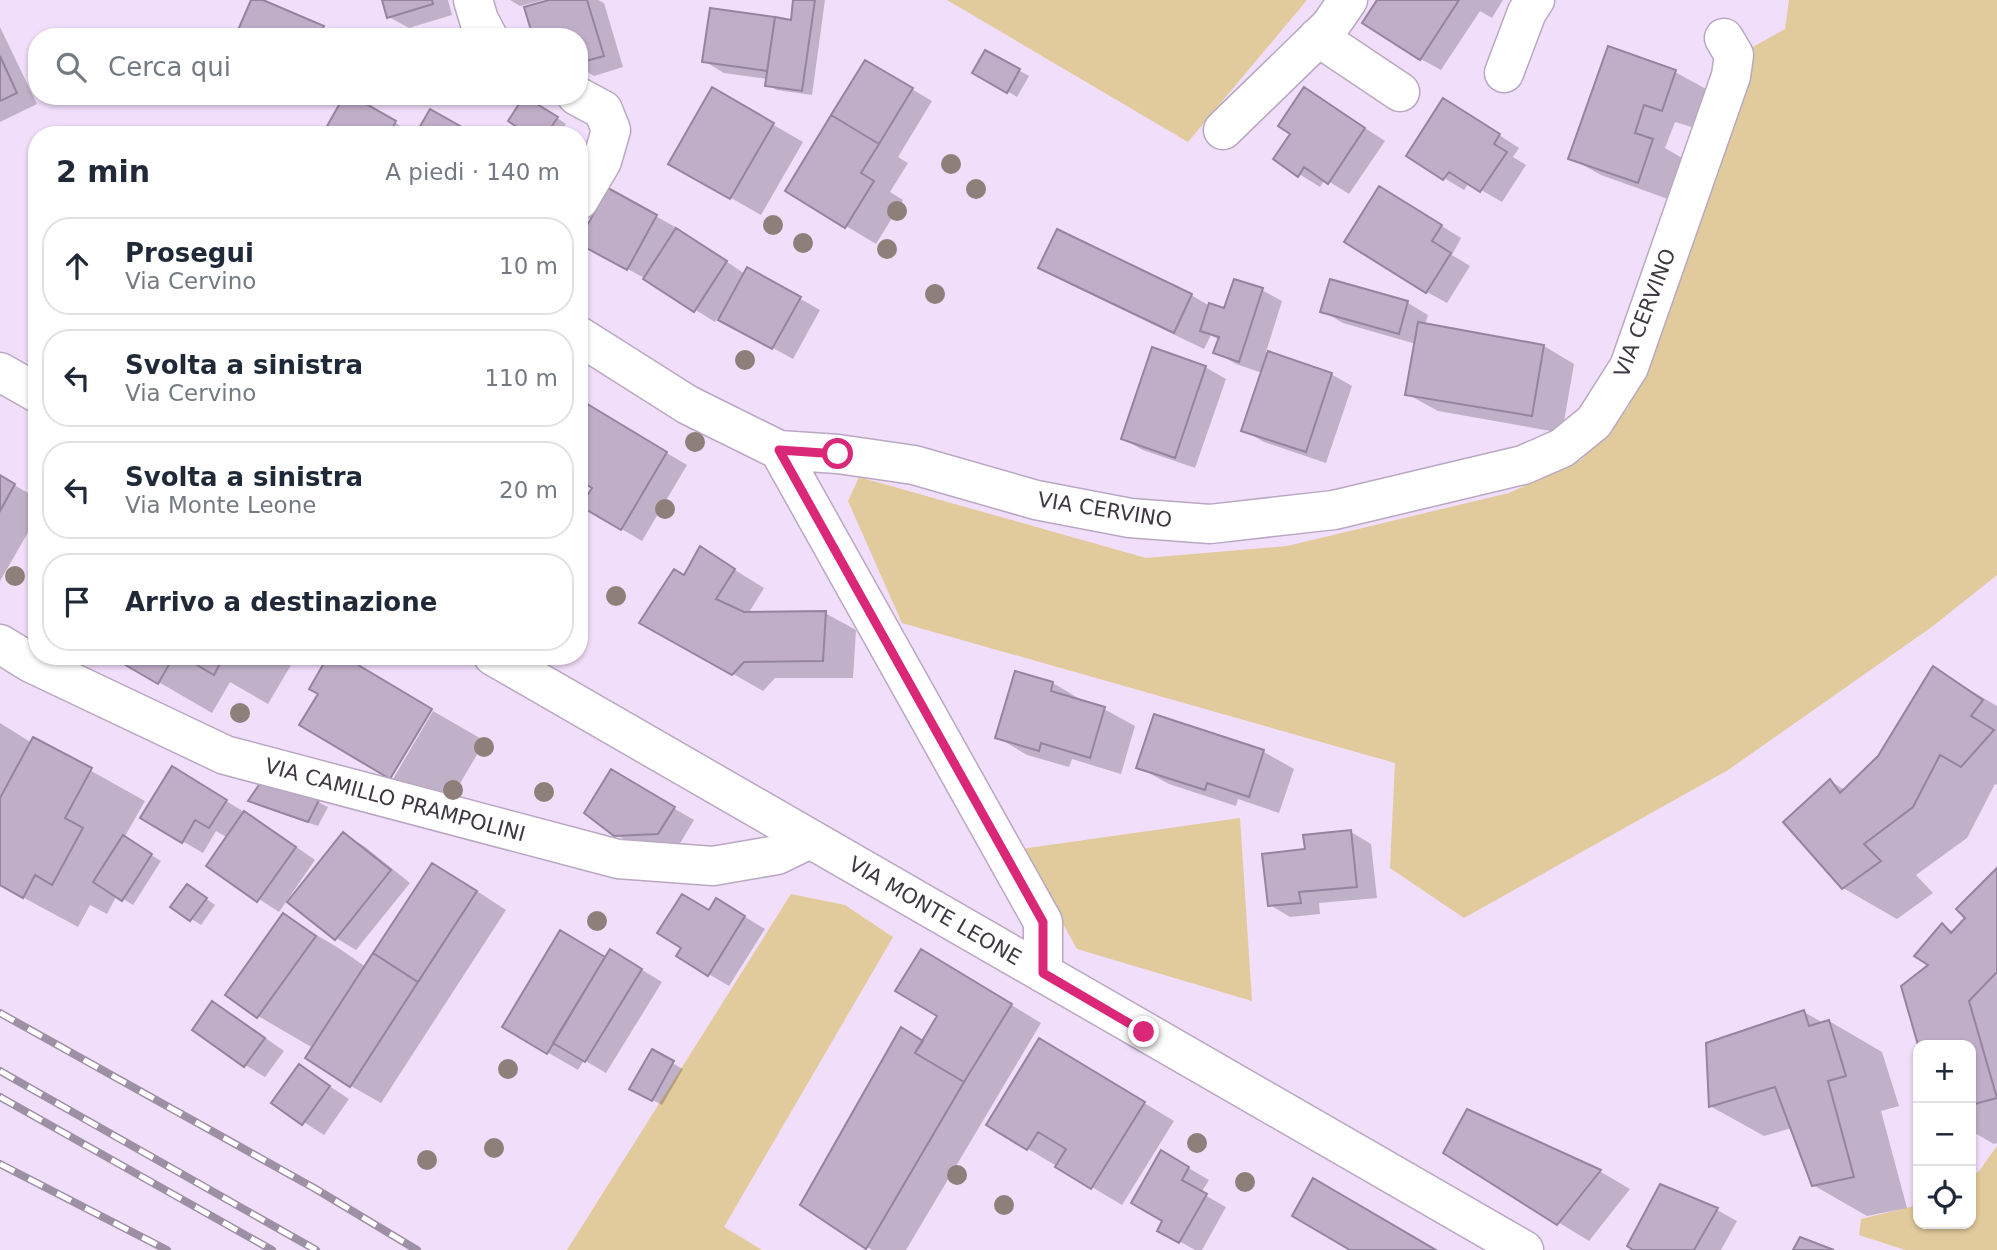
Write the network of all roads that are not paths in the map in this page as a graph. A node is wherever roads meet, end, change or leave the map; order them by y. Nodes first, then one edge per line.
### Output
1 (473, 0) edge
2 (1348, 0) edge
3 (1535, 0) edge
4 (483, 28) edge
5 (1318, 37) junction
6 (1724, 38) dead end
7 (1504, 73) dead end
8 (1400, 92) dead end
9 (588, 102) edge
10 (1223, 130) dead end
11 (588, 185) edge
12 (588, 342) edge
13 (0, 372) edge
14 (28, 388) edge
15 (779, 450) junction
16 (0, 644) edge
17 (28, 661) edge
18 (35, 665) edge
19 (509, 665) edge
20 (810, 839) junction
21 (1043, 973) junction
22 (1524, 1250) edge

1 - 4 street
2 - 5 street
3 - 7 street
5 - 8 street
5 - 10 street
6 - 15 street, VIA CERVINO
9 - 11 street
12 - 15 street
13 - 14 street
15 - 21 street
16 - 17 street, VIA CAMILLO PRAMPOLINI
18 - 20 street, VIA CAMILLO PRAMPOLINI
19 - 20 street, VIA MONTE LEONE
20 - 21 street, VIA MONTE LEONE
21 - 22 street, VIA MONTE LEONE

